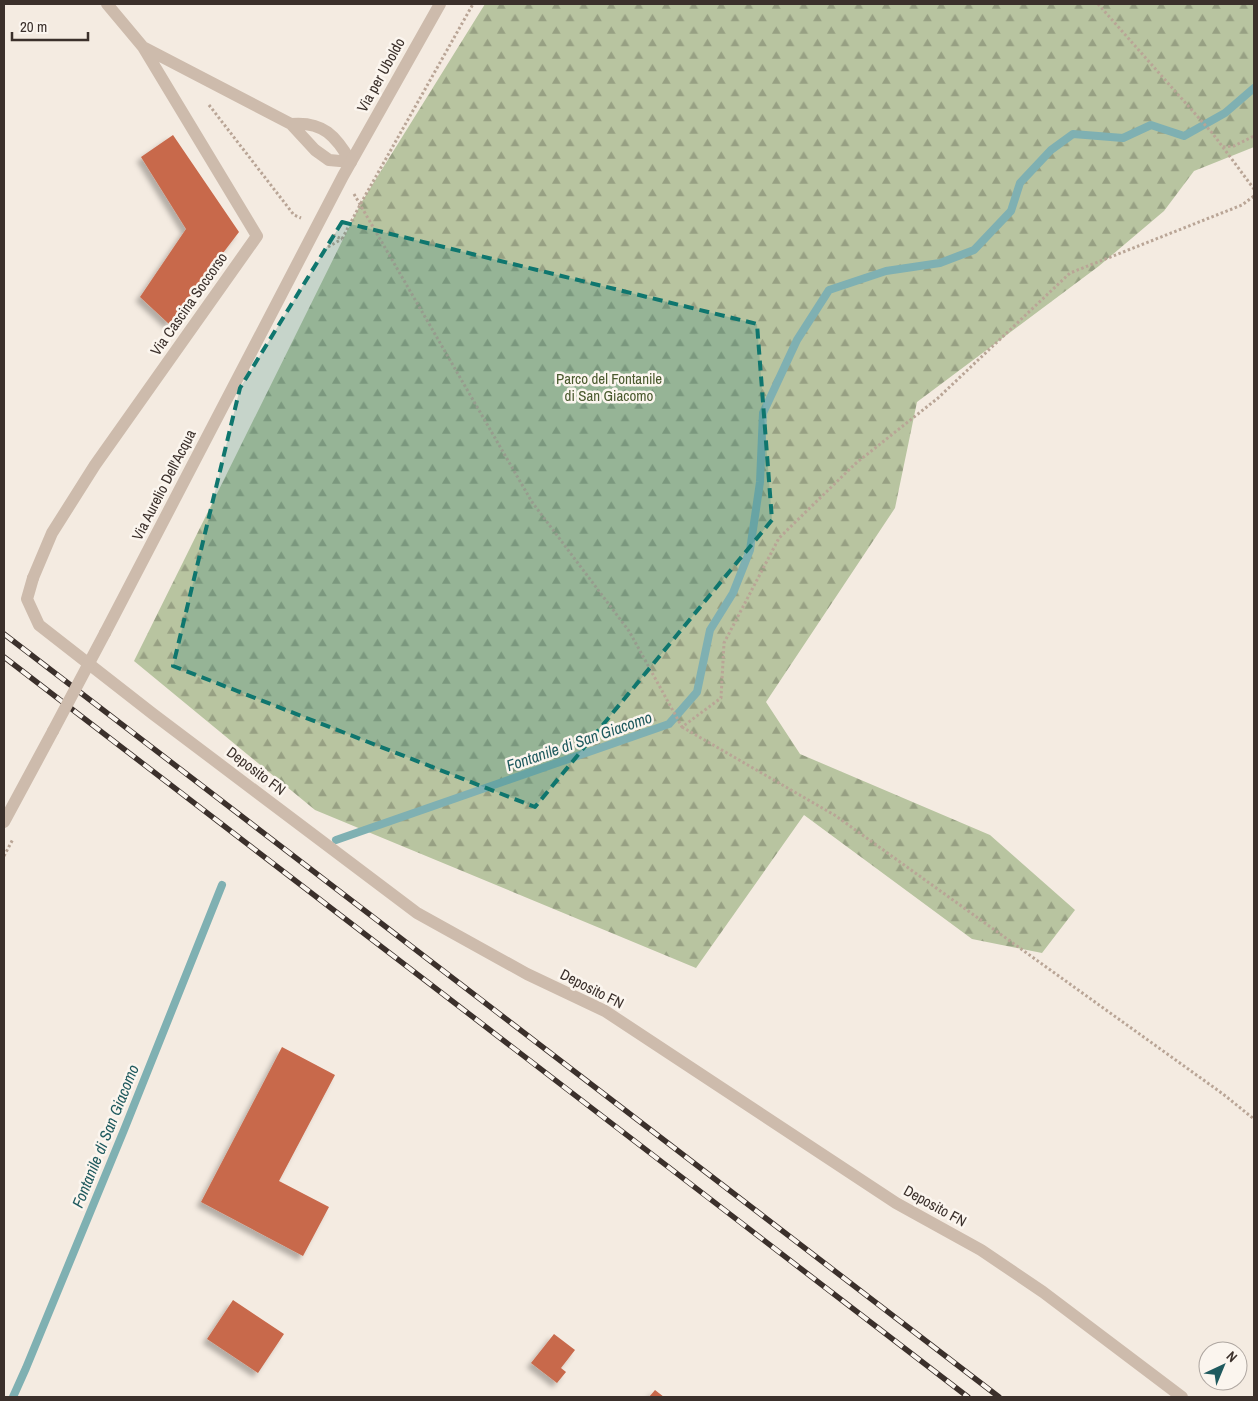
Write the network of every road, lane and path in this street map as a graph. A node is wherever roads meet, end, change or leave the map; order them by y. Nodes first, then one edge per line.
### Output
1 (107, 4) edge
2 (440, 4) edge
3 (1098, 4) edge
4 (143, 47) junction
5 (291, 124) junction
6 (1254, 136) edge
7 (1222, 148) junction
8 (351, 162) junction
9 (342, 176) junction
10 (1254, 189) edge
11 (1254, 196) edge
12 (33, 578) joint
13 (682, 726) junction
14 (4, 822) edge
15 (1254, 1119) edge
16 (1182, 1397) edge

1 - 4 street, Via Cascina Soccorso
2 - 8 street, Via per Uboldo
3 - 7 path
4 - 5 street, Via Cascina Soccorso
4 - 12 street, Via Cascina Soccorso
5 - 8 street, Via Cascina Soccorso
5 - 8 street, Via Cascina Soccorso
6 - 7 path
7 - 10 path
8 - 9 street, Via Aurelio Dell'Acqua
9 - 13 path
9 - 14 street, Via Aurelio Dell'Acqua, bridge
11 - 13 path
12 - 16 street, Deposito FN
13 - 15 path

